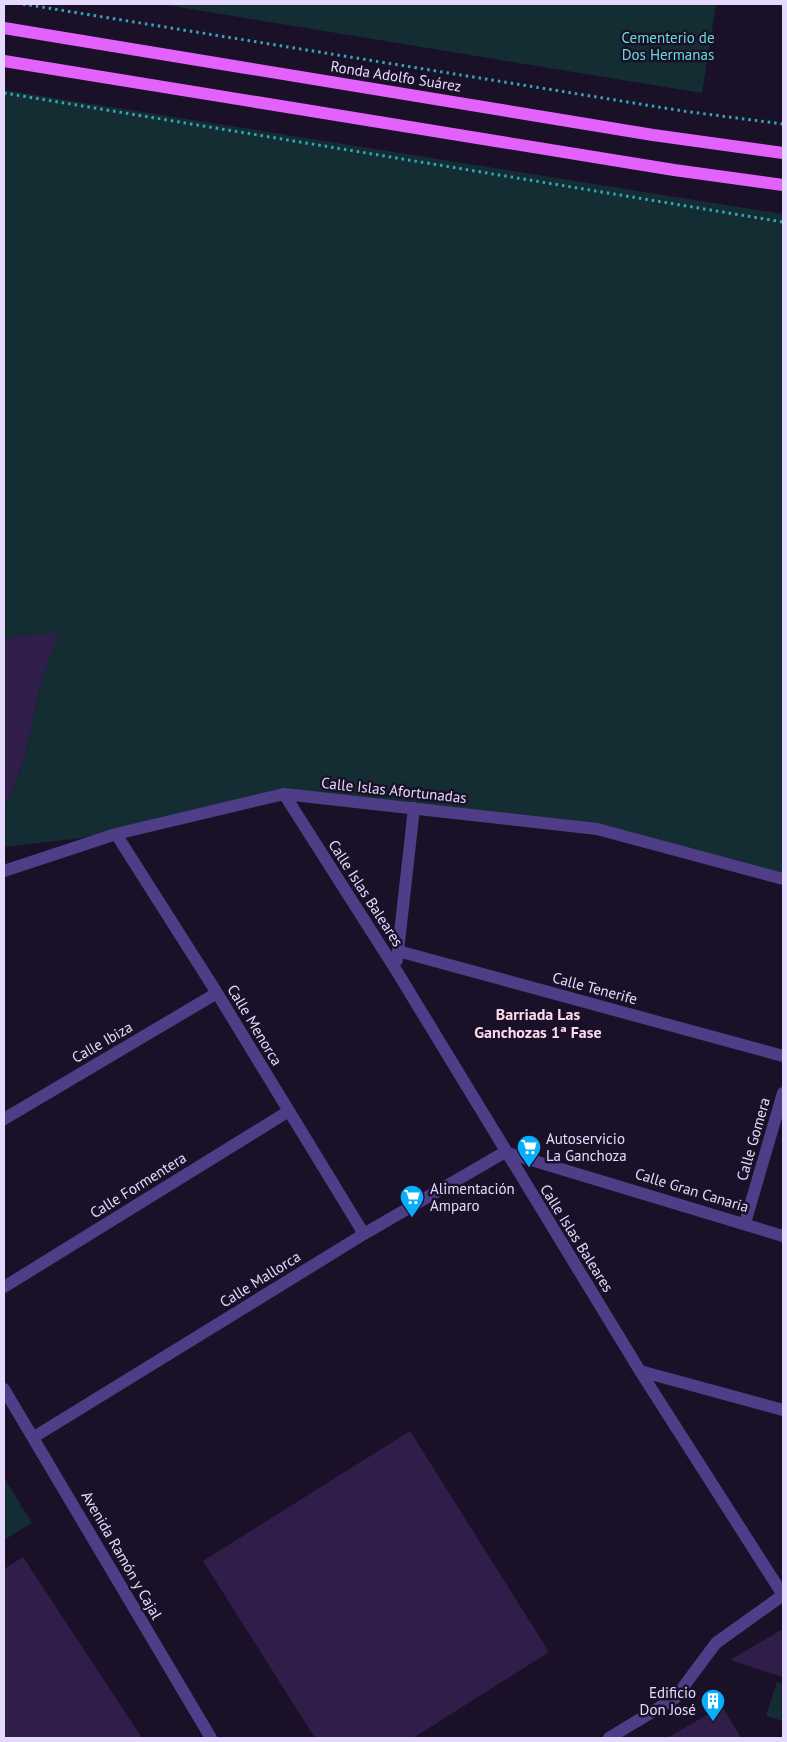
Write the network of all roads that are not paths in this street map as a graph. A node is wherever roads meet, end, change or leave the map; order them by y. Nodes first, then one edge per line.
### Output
1 (4, 28) edge
2 (4, 61) edge
3 (783, 153) edge
4 (783, 185) edge
5 (284, 794) junction
6 (414, 808) junction
7 (116, 834) junction
8 (4, 871) edge
9 (783, 879) edge
10 (398, 951) junction
11 (396, 970) junction
12 (217, 993) junction
13 (783, 1056) edge
14 (783, 1093) edge
15 (289, 1111) junction
16 (5, 1116) edge
17 (505, 1152) junction
18 (745, 1223) junction
19 (364, 1234) junction
20 (783, 1236) edge
21 (4, 1287) edge
22 (640, 1371) junction
23 (4, 1389) edge
24 (783, 1410) edge
25 (34, 1437) junction
26 (783, 1595) edge
27 (211, 1738) edge
28 (609, 1738) edge

1 - 3 main road, Ronda Adolfo Suárez
2 - 4 main road
5 - 6 street, Calle Islas Afortunadas
5 - 7 street, Calle Islas Afortunadas
5 - 11 street, Calle Islas Baleares
6 - 9 street, Calle Islas Afortunadas
6 - 10 street
7 - 8 street, Calle Islas Afortunadas
7 - 12 street, Calle Menorca
10 - 11 street
10 - 13 street, Calle Tenerife
11 - 17 street, Calle Islas Baleares
12 - 15 street, Calle Menorca
12 - 16 street, Calle Ibiza
14 - 18 street, Calle Gomera
15 - 19 street, Calle Menorca
15 - 21 street, Calle Formentera
17 - 18 street, Calle Gran Canaria
17 - 19 street, Calle Mallorca
17 - 22 street, Calle Islas Baleares
18 - 20 street, Calle Gran Canaria
19 - 25 street, Calle Mallorca
22 - 24 street
22 - 26 street, Calle Islas Baleares
23 - 25 street, Avenida Ramón y Cajal
25 - 27 street, Avenida Ramón y Cajal
26 - 28 street

